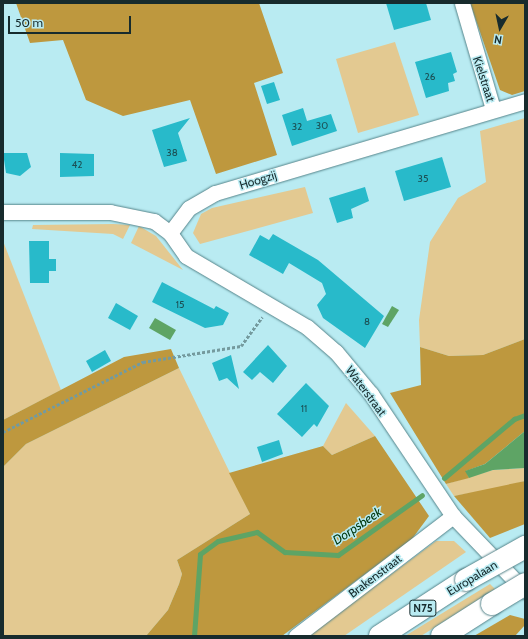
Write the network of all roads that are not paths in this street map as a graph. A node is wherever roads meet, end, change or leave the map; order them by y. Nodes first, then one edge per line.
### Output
1 (462, 3) edge
2 (525, 101) edge
3 (493, 109) junction
4 (3, 212) edge
5 (170, 233) junction
6 (453, 516) junction
7 (525, 547) edge
8 (525, 584) edge
9 (525, 591) edge
10 (296, 636) edge
11 (380, 636) edge
12 (442, 636) edge

1 - 3 street, Kielstraat
2 - 3 street, Hoogzij
3 - 5 street, Hoogzij
4 - 5 street
5 - 6 street, Waterstraat
6 - 9 street, Waterstraat
6 - 10 street, Brakenstraat
7 - 11 highway, Europalaan / N75, bridge
8 - 12 highway, bridge

